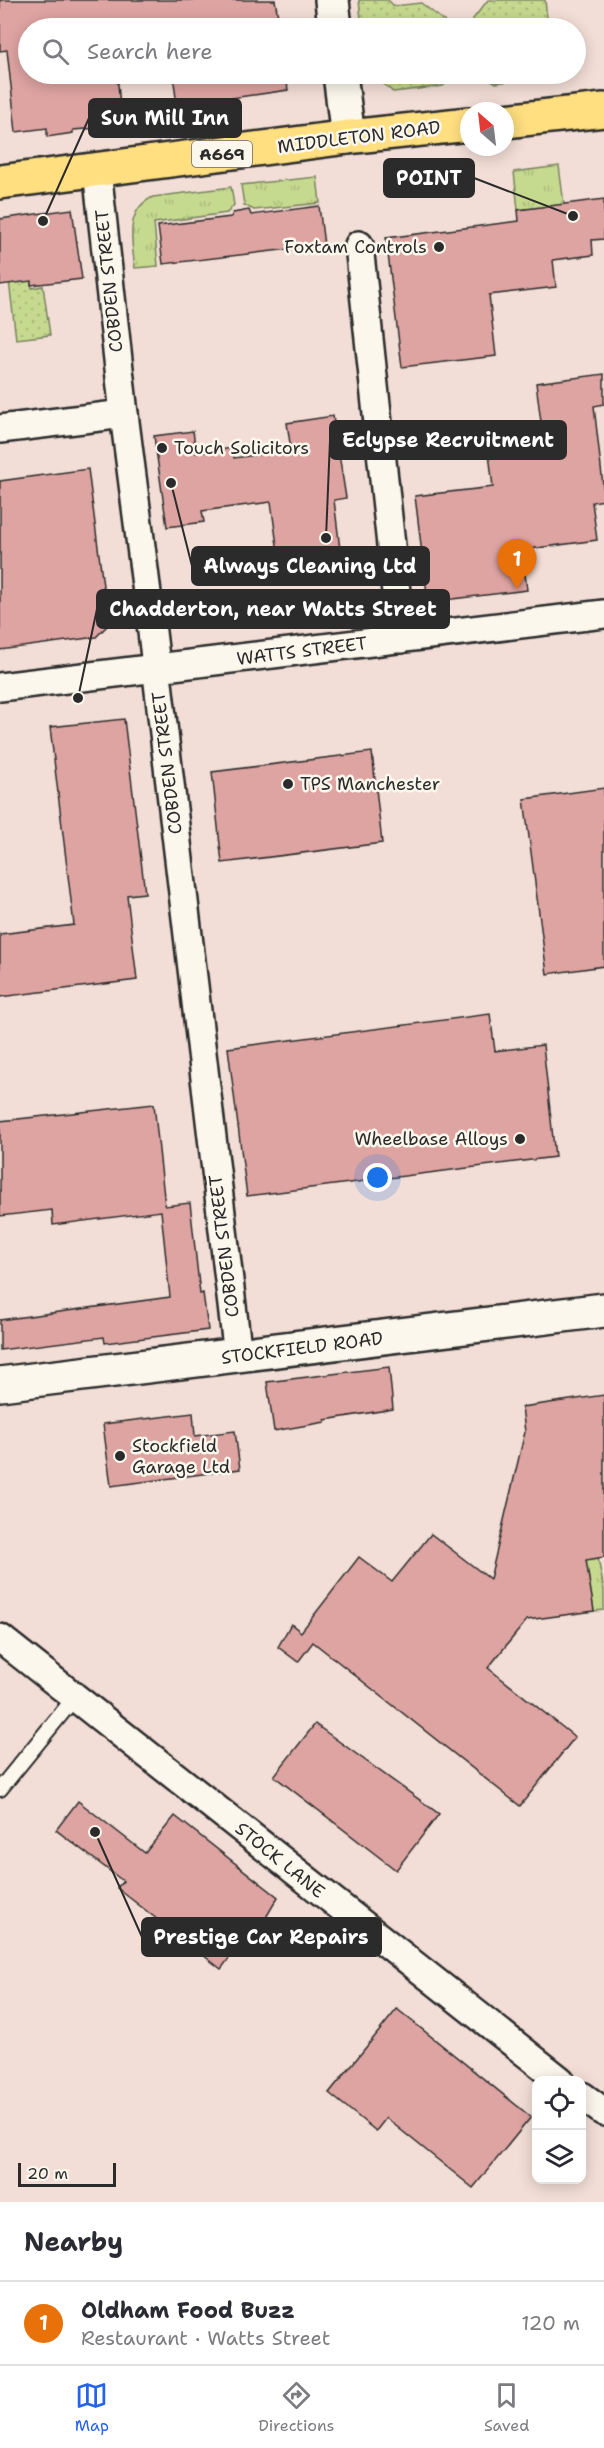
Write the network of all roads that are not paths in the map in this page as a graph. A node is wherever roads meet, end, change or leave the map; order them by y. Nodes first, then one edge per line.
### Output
1 (332, 0) edge
2 (334, 18) edge
3 (341, 84) edge
4 (604, 110) edge
5 (514, 120) edge
6 (460, 125) edge
7 (348, 138) junction
8 (97, 170) junction
9 (0, 182) edge
10 (359, 245) dead end
11 (124, 414) junction
12 (0, 429) edge
13 (604, 614) edge
14 (401, 639) junction
15 (156, 669) junction
16 (0, 687) edge
17 (604, 1311) edge
18 (238, 1356) junction
19 (0, 1384) edge
20 (0, 1638) edge
21 (75, 1697) junction
22 (0, 1789) edge
23 (555, 2076) edge
24 (586, 2099) edge
25 (604, 2112) edge

1 - 2 street
3 - 7 street
4 - 5 main road
6 - 7 main road, MIDDLETON ROAD / A669
7 - 8 main road, MIDDLETON ROAD / A669
8 - 9 main road, MIDDLETON ROAD / A669
8 - 11 street, COBDEN STREET
10 - 14 street
11 - 12 street
11 - 15 street, COBDEN STREET
13 - 14 street, WATTS STREET
14 - 15 street, WATTS STREET
15 - 16 street, WATTS STREET
15 - 18 street, COBDEN STREET
17 - 18 street, STOCKFIELD ROAD
18 - 19 street, STOCKFIELD ROAD
20 - 21 street, STOCK LANE
21 - 22 lane
21 - 23 street, STOCK LANE
24 - 25 street

